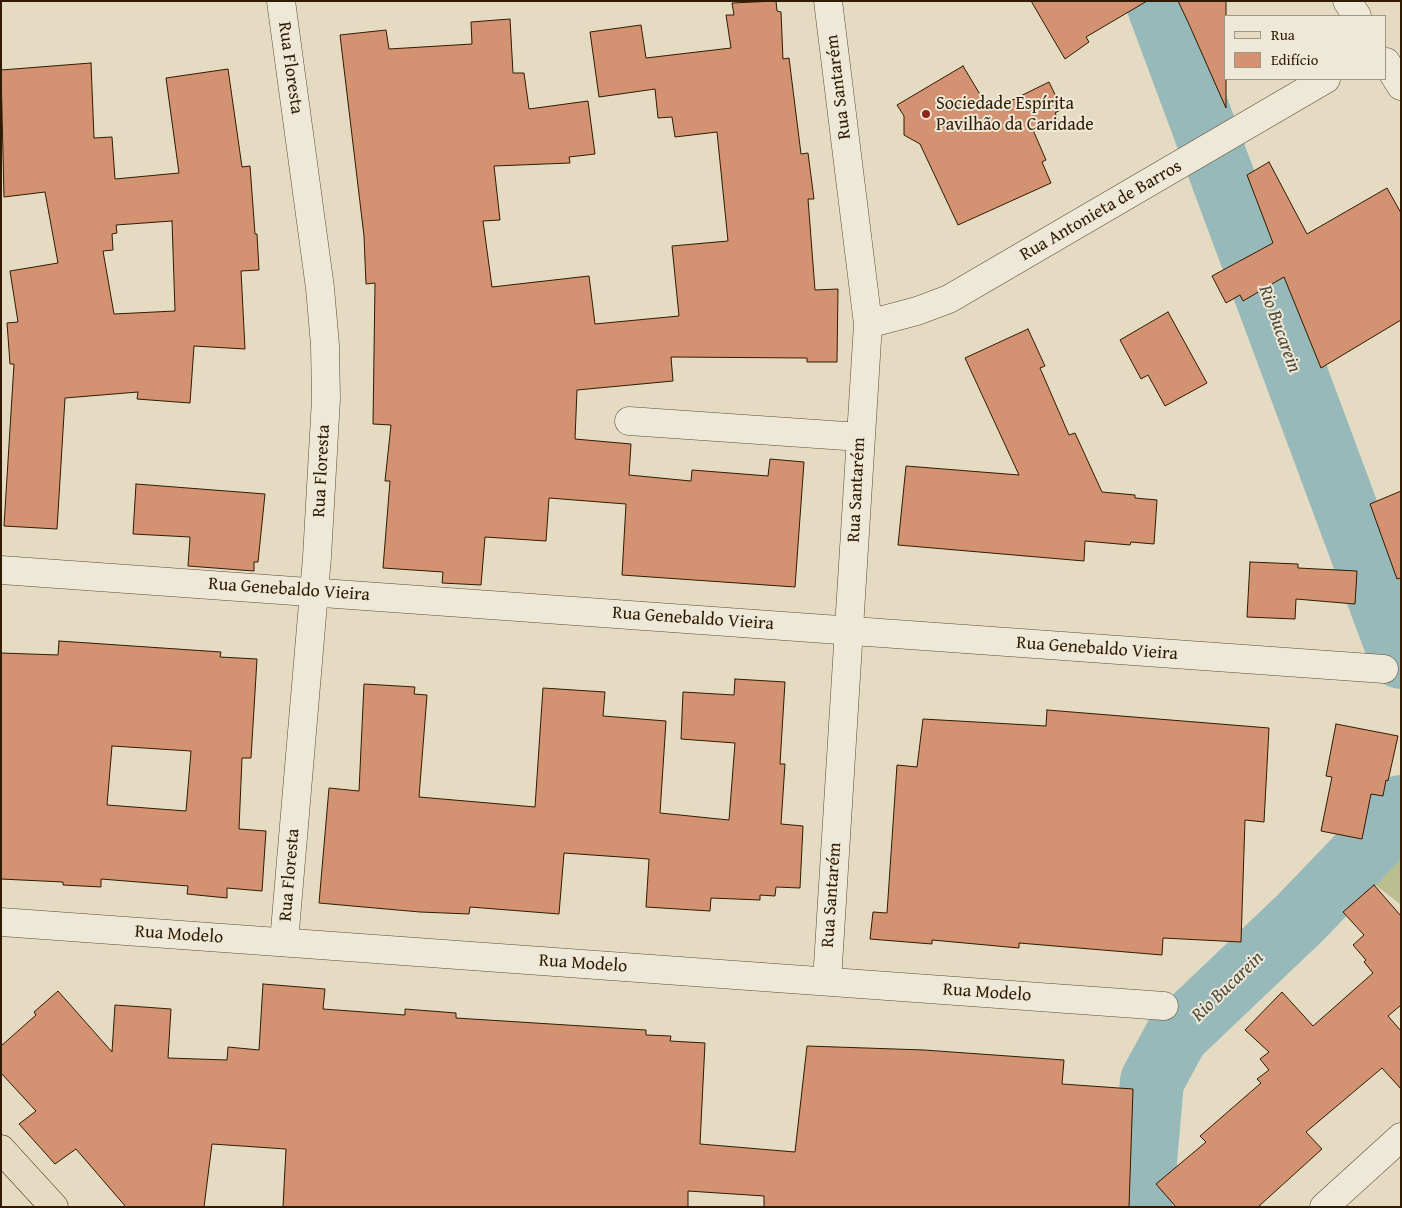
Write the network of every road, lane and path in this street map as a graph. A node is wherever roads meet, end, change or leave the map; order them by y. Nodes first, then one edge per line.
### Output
1 (281, 1) edge
2 (828, 1) edge
3 (1347, 1) edge
4 (1356, 15) edge
5 (1387, 64) edge
6 (1324, 80) edge
7 (1401, 86) edge
8 (868, 324) junction
9 (629, 421) dead end
10 (860, 437) junction
11 (1, 570) edge
12 (314, 592) junction
13 (849, 631) junction
14 (1384, 670) dead end
15 (1, 922) edge
16 (284, 942) junction
17 (827, 981) junction
18 (1164, 1006) dead end
19 (1401, 1137) edge
20 (1, 1150) edge
21 (54, 1207) edge
22 (1324, 1207) edge

1 - 12 street, Rua Floresta
2 - 8 street, Rua Santarém
3 - 4 street
5 - 7 street
6 - 8 street, Rua Antonieta de Barros
8 - 10 street, Rua Santarém
9 - 10 street
10 - 13 street, Rua Santarém
11 - 12 street, Rua Genebaldo Vieira
12 - 13 street, Rua Genebaldo Vieira
12 - 16 street, Rua Floresta
13 - 14 street, Rua Genebaldo Vieira
13 - 17 street, Rua Santarém
15 - 16 street, Rua Modelo
16 - 17 street, Rua Modelo
17 - 18 street, Rua Modelo
19 - 22 street
20 - 21 main road

